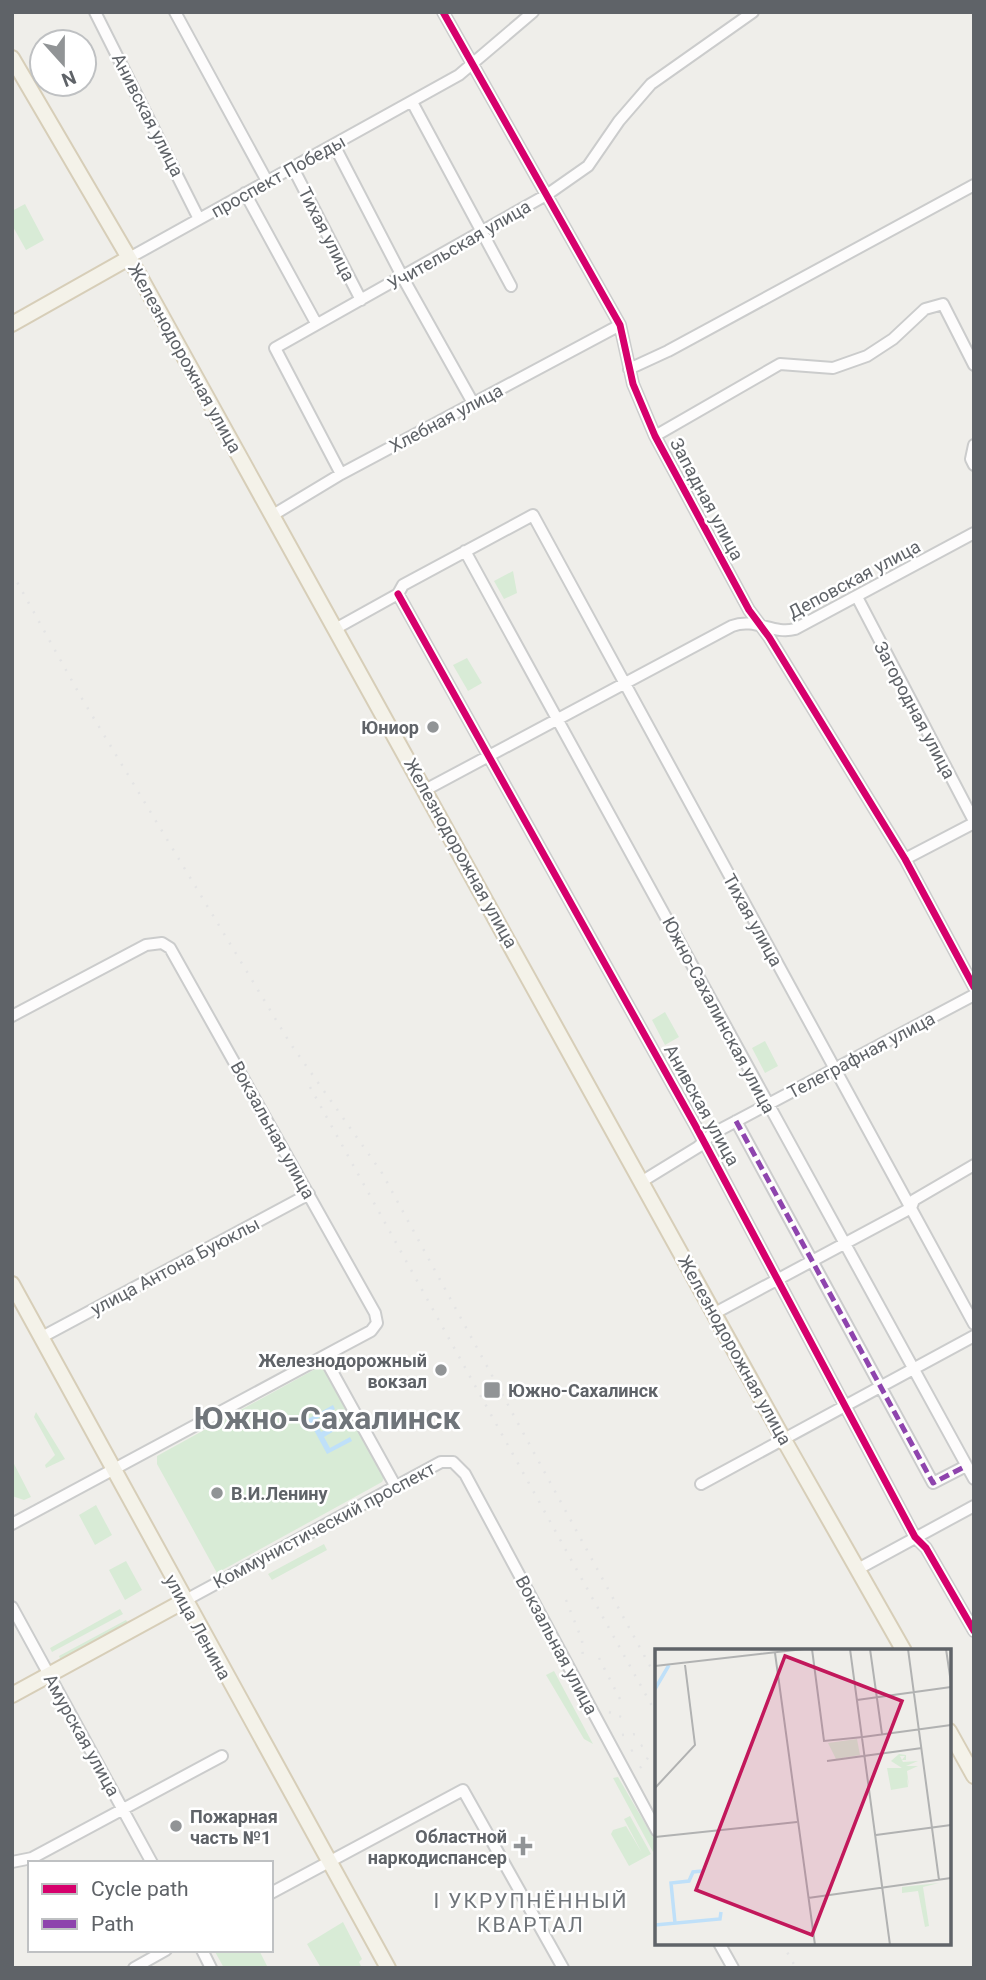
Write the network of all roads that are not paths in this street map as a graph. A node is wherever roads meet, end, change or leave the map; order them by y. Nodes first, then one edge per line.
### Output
1 (95, 12) edge
2 (175, 12) edge
3 (443, 12) edge
4 (533, 12) edge
5 (753, 12) edge
6 (12, 58) edge
7 (472, 65) junction
8 (412, 102) junction
9 (334, 145) junction
10 (293, 168) junction
11 (267, 181) junction
12 (974, 185) edge
13 (245, 193) junction
14 (548, 194) junction
15 (199, 219) junction
16 (482, 231) junction
17 (129, 258) junction
18 (403, 278) junction
19 (511, 286) dead end
20 (361, 300) junction
21 (316, 323) junction
22 (12, 324) edge
23 (620, 325) junction
24 (974, 365) edge
25 (629, 369) junction
26 (473, 403) junction
27 (655, 436) junction
28 (974, 445) edge
29 (974, 465) edge
30 (341, 474) junction
31 (273, 515) junction
32 (970, 535) edge
33 (974, 549) edge
34 (465, 551) junction
35 (398, 594) junction
36 (856, 597) junction
37 (759, 625) junction
38 (335, 629) junction
39 (623, 683) junction
40 (557, 718) junction
41 (490, 754) junction
42 (427, 789) junction
43 (974, 822) edge
44 (905, 859) junction
45 (974, 987) edge
46 (974, 995) edge
47 (12, 1016) edge
48 (836, 1070) junction
49 (767, 1104) junction
50 (736, 1121) junction
51 (704, 1140) junction
52 (974, 1165) edge
53 (641, 1182) junction
54 (309, 1194) junction
55 (911, 1208) junction
56 (845, 1244) junction
57 (813, 1261) junction
58 (779, 1279) junction
59 (12, 1284) edge
60 (715, 1313) junction
61 (974, 1324) edge
62 (974, 1336) edge
63 (42, 1337) junction
64 (324, 1357) junction
65 (912, 1368) junction
66 (881, 1386) junction
67 (845, 1405) junction
68 (784, 1440) junction
69 (453, 1462) joint
70 (967, 1466) junction
71 (114, 1472) junction
72 (974, 1479) edge
73 (701, 1484) dead end
74 (396, 1486) junction
75 (974, 1506) edge
76 (12, 1524) edge
77 (915, 1537) junction
78 (858, 1569) junction
79 (184, 1601) junction
80 (12, 1607) edge
81 (974, 1631) edge
82 (903, 1649) edge
83 (49, 1675) junction
84 (12, 1695) edge
85 (951, 1735) edge
86 (222, 1756) dead end
87 (974, 1776) edge
88 (122, 1809) junction
89 (655, 1827) edge
90 (151, 1861) edge
91 (12, 1862) edge
92 (328, 1862) junction
93 (273, 1892) edge
94 (720, 1945) edge
95 (162, 1952) edge
96 (203, 1952) edge
97 (134, 1968) edge
98 (211, 1968) edge
99 (388, 1968) edge
100 (563, 1968) edge
101 (733, 1968) edge

1 - 15 street, Анивская улица
2 - 11 street
3 - 7 street, Западная улица
4 - 7 street, проспект Победы
5 - 14 street, Учительская улица
6 - 17 main road, Железнодорожная улица
7 - 8 street, проспект Победы
7 - 14 street, Западная улица
8 - 9 street, проспект Победы
8 - 16 street
9 - 10 street, проспект Победы
9 - 18 street
10 - 11 street, проспект Победы
10 - 20 street, Тихая улица
11 - 13 street, проспект Победы
12 - 25 street
13 - 15 street, проспект Победы
13 - 21 street
14 - 16 street, Учительская улица
14 - 23 street, Западная улица
15 - 17 street, проспект Победы
16 - 18 street, Учительская улица
16 - 19 street
17 - 22 main road, проспект Победы
17 - 31 main road, Железнодорожная улица
18 - 20 street, Учительская улица
18 - 26 street
20 - 21 street, Учительская улица
21 - 30 street, Учительская улица
23 - 25 street, Западная улица
23 - 26 street, Хлебная улица
24 - 27 street
25 - 27 street, Западная улица
26 - 30 street, Хлебная улица
27 - 37 street, Западная улица
28 - 29 street
30 - 31 street, Хлебная улица
31 - 38 main road, Железнодорожная улица
32 - 33 street
32 - 36 street, Деповская улица
34 - 35 street
34 - 39 street, Тихая улица
34 - 40 street, Южно-Сахалинская улица
35 - 38 street
35 - 41 street, Анивская улица
36 - 37 street, Деповская улица
36 - 43 street, Загородная улица
37 - 39 street, Деповская улица
37 - 44 street, Западная улица
38 - 42 main road, Железнодорожная улица
39 - 40 street, Деповская улица
39 - 48 street, Тихая улица
40 - 41 street, Деповская улица
40 - 49 street, Южно-Сахалинская улица
41 - 42 street, Деповская улица
41 - 51 street, Анивская улица
42 - 53 main road, Железнодорожная улица
43 - 44 street
44 - 45 street, Западная улица
46 - 48 street, Телеграфная улица
47 - 54 street, Вокзальная улица
48 - 49 street, Телеграфная улица
48 - 55 street, Тихая улица
49 - 50 street, Телеграфная улица
49 - 56 street, Южно-Сахалинская улица
50 - 51 street, Телеграфная улица
50 - 57 street
51 - 53 street, Телеграфная улица
51 - 58 street, Анивская улица
52 - 55 street
53 - 60 main road, Железнодорожная улица
54 - 63 street, улица Антона Буюклы
54 - 64 street, Вокзальная улица
55 - 56 street
55 - 61 street, Тихая улица
56 - 57 street
56 - 65 street, Южно-Сахалинская улица
57 - 58 street
57 - 66 street
58 - 60 street
58 - 67 street, Анивская улица
59 - 63 main road, улица Ленина
60 - 68 main road, Железнодорожная улица
62 - 65 street
63 - 71 main road, улица Ленина
64 - 71 street
64 - 74 street
65 - 66 street
65 - 70 street, Южно-Сахалинская улица
66 - 67 street
66 - 70 street
67 - 68 street
67 - 77 street, Анивская улица
68 - 73 street
68 - 78 main road, Железнодорожная улица
69 - 74 street, Коммунистический проспект
69 - 89 street, Вокзальная улица
70 - 72 street, Южно-Сахалинская улица
71 - 76 street
71 - 79 main road, улица Ленина
74 - 79 street, Коммунистический проспект
75 - 77 street
77 - 78 street
77 - 81 street, Анивская улица
78 - 82 main road, Железнодорожная улица
79 - 83 main road, Коммунистический проспект
79 - 92 main road, улица Ленина
80 - 83 street, Амурская улица
83 - 84 main road, Коммунистический проспект
83 - 88 street, Амурская улица
85 - 87 main road
86 - 88 street
88 - 90 street, Амурская улица
88 - 91 street
92 - 93 street
92 - 99 main road, улица Ленина
92 - 100 street
94 - 101 street
95 - 97 street
96 - 98 street

